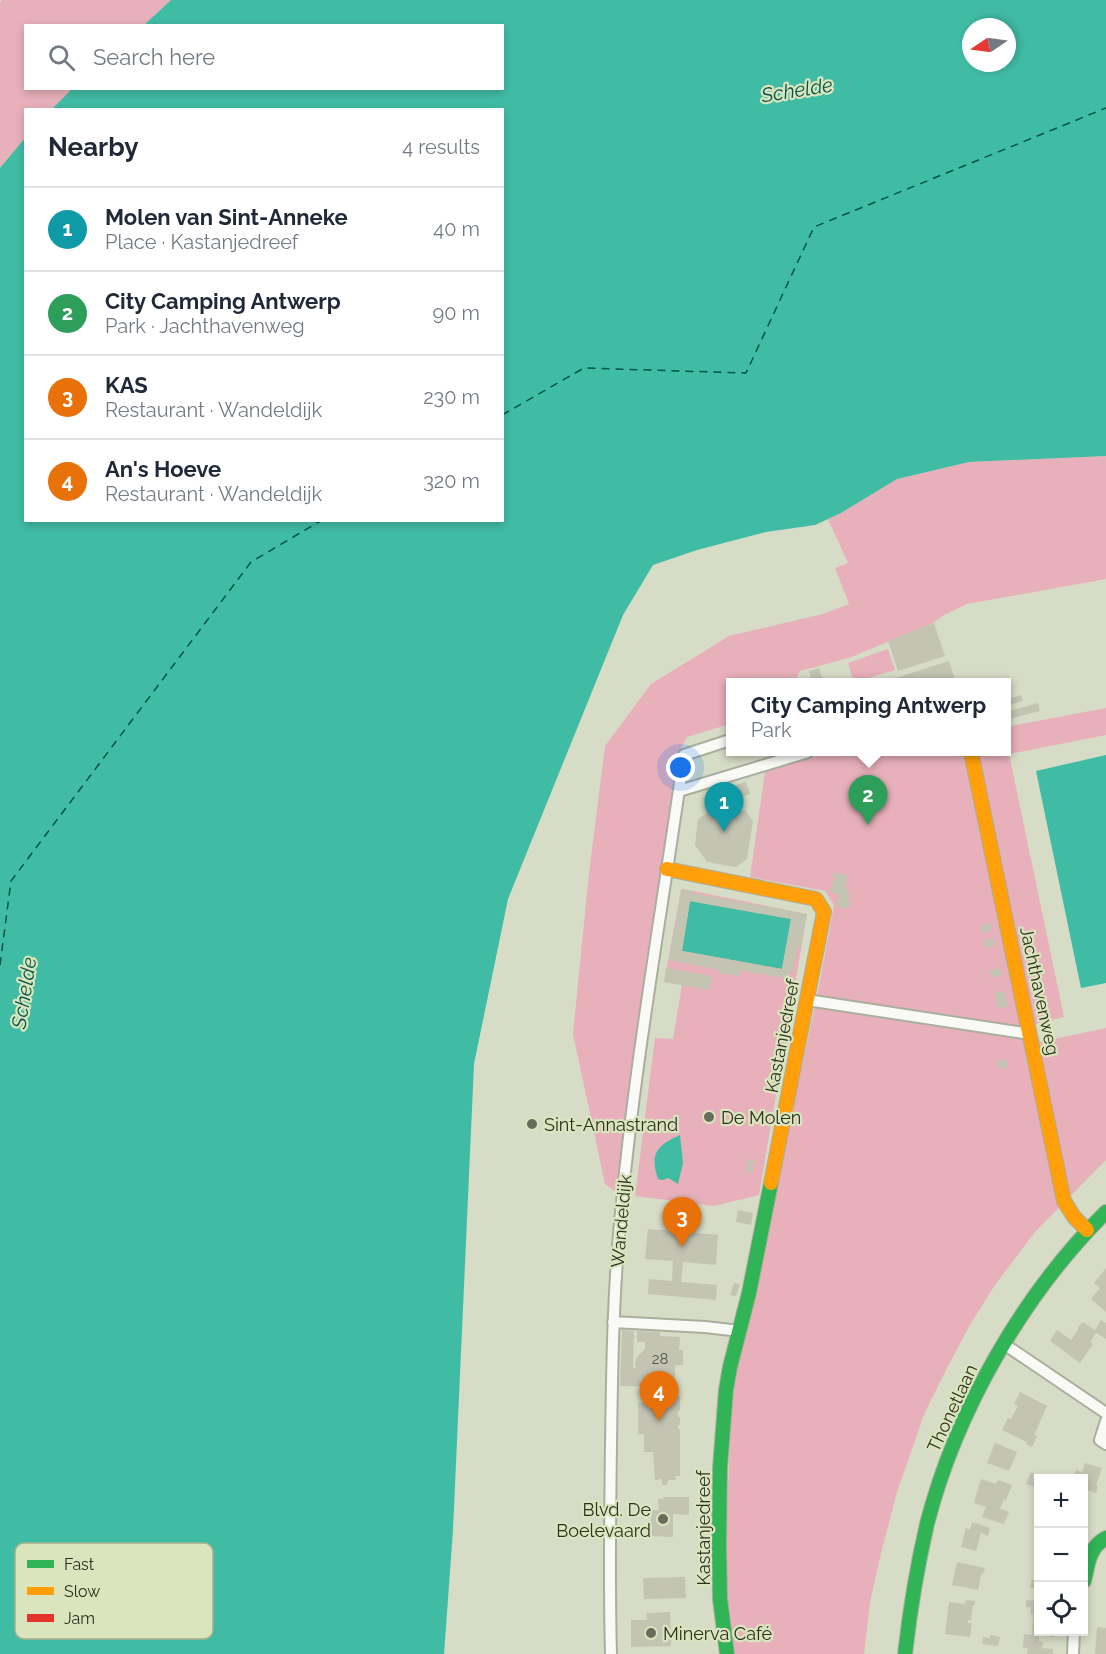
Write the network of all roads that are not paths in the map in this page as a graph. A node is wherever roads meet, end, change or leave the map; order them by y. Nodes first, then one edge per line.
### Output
1 (726, 741) edge
2 (972, 756) edge
3 (772, 757) edge
4 (679, 791) junction
5 (667, 869) junction
6 (807, 1000) junction
7 (1030, 1034) junction
8 (1106, 1212) edge
9 (1087, 1230) junction
10 (613, 1322) junction
11 (740, 1331) junction
12 (1004, 1344) junction
13 (1106, 1413) edge
14 (1106, 1421) edge
15 (1106, 1444) edge
16 (1106, 1538) edge
17 (1088, 1565) edge
18 (1074, 1636) edge
19 (611, 1654) edge
20 (726, 1654) edge
21 (905, 1654) edge
22 (1072, 1654) edge

1 - 4 street
2 - 7 street, Jachthavenweg
3 - 4 street
4 - 5 street, Wandeldijk
5 - 6 street, Kastanjedreef
5 - 10 street, Wandeldijk
6 - 7 street
6 - 11 street, Kastanjedreef
7 - 9 street, Jachthavenweg
8 - 9 street, Thonetlaan
9 - 12 street, Thonetlaan
10 - 11 street
10 - 19 street, Wandeldijk
11 - 20 street, Kastanjedreef
12 - 13 street
12 - 21 street, Thonetlaan
14 - 15 street
16 - 17 street
18 - 22 street

